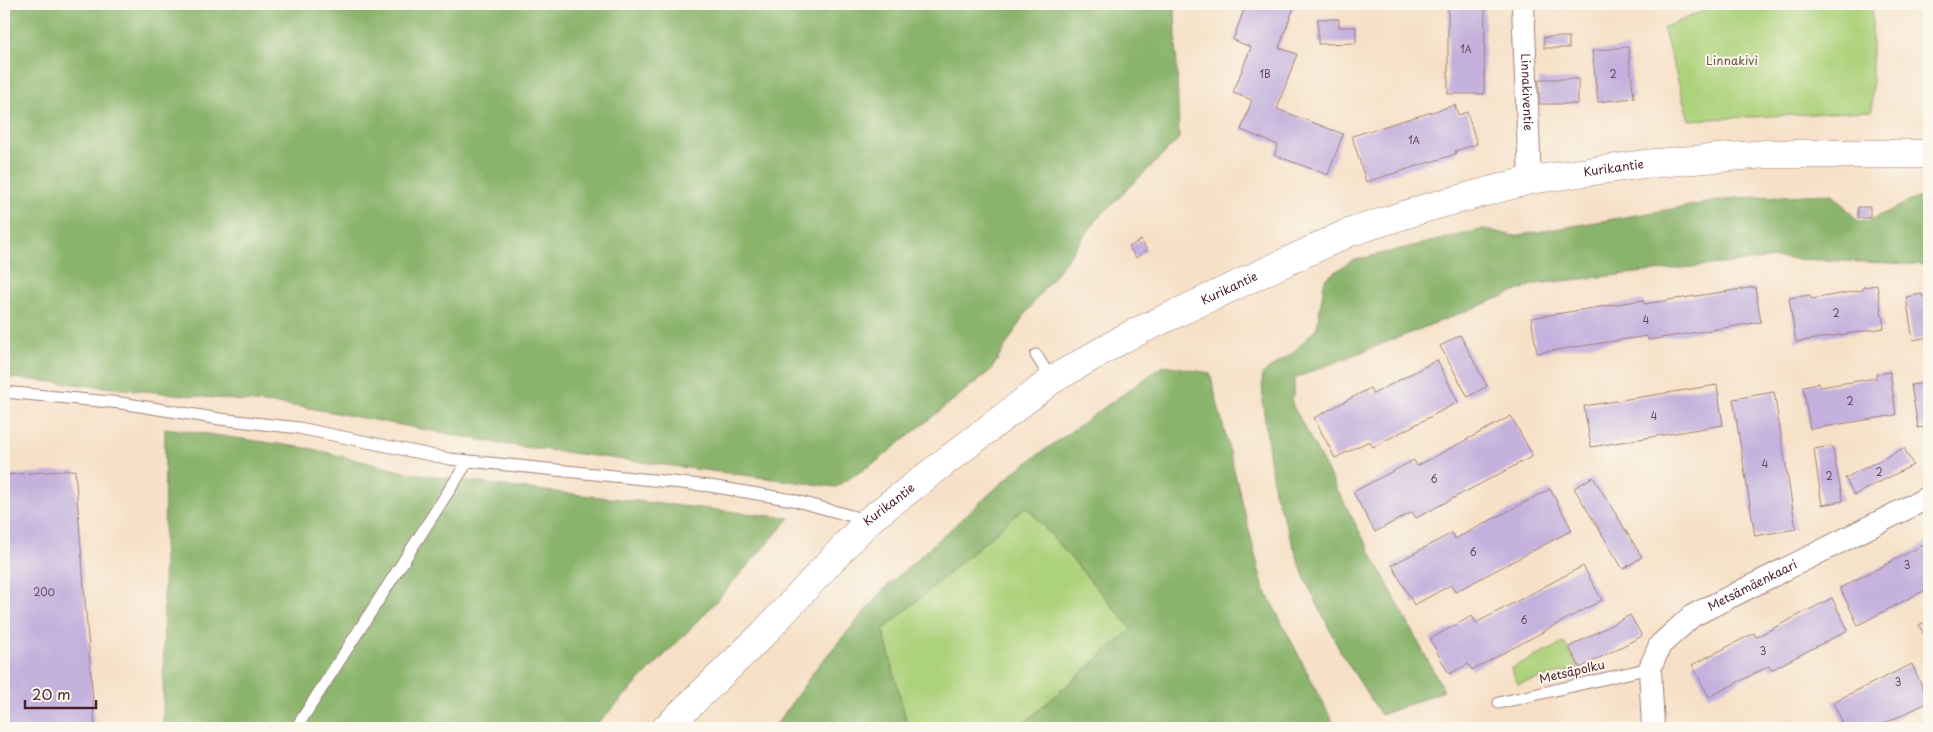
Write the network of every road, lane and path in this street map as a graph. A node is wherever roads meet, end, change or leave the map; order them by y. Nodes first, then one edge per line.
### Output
1 (1523, 4) edge
2 (1929, 154) edge
3 (1530, 180) junction
4 (1036, 355) dead end
5 (1052, 380) junction
6 (4, 392) edge
7 (468, 461) junction
8 (1929, 497) edge
9 (868, 521) junction
10 (1650, 668) junction
11 (1499, 702) dead end
12 (296, 728) edge
13 (666, 728) edge
14 (1653, 728) edge

1 - 3 street, Linnakiventie
2 - 3 main road, Kurikantie
3 - 5 main road, Kurikantie
4 - 5 lane
5 - 9 main road, Kurikantie
6 - 7 lane
7 - 9 lane
7 - 12 lane
8 - 10 street, Metsämäenkaari
9 - 13 main road, Kurikantie
10 - 11 lane, Metsäpolku
10 - 14 street, Metsämäenkaari

